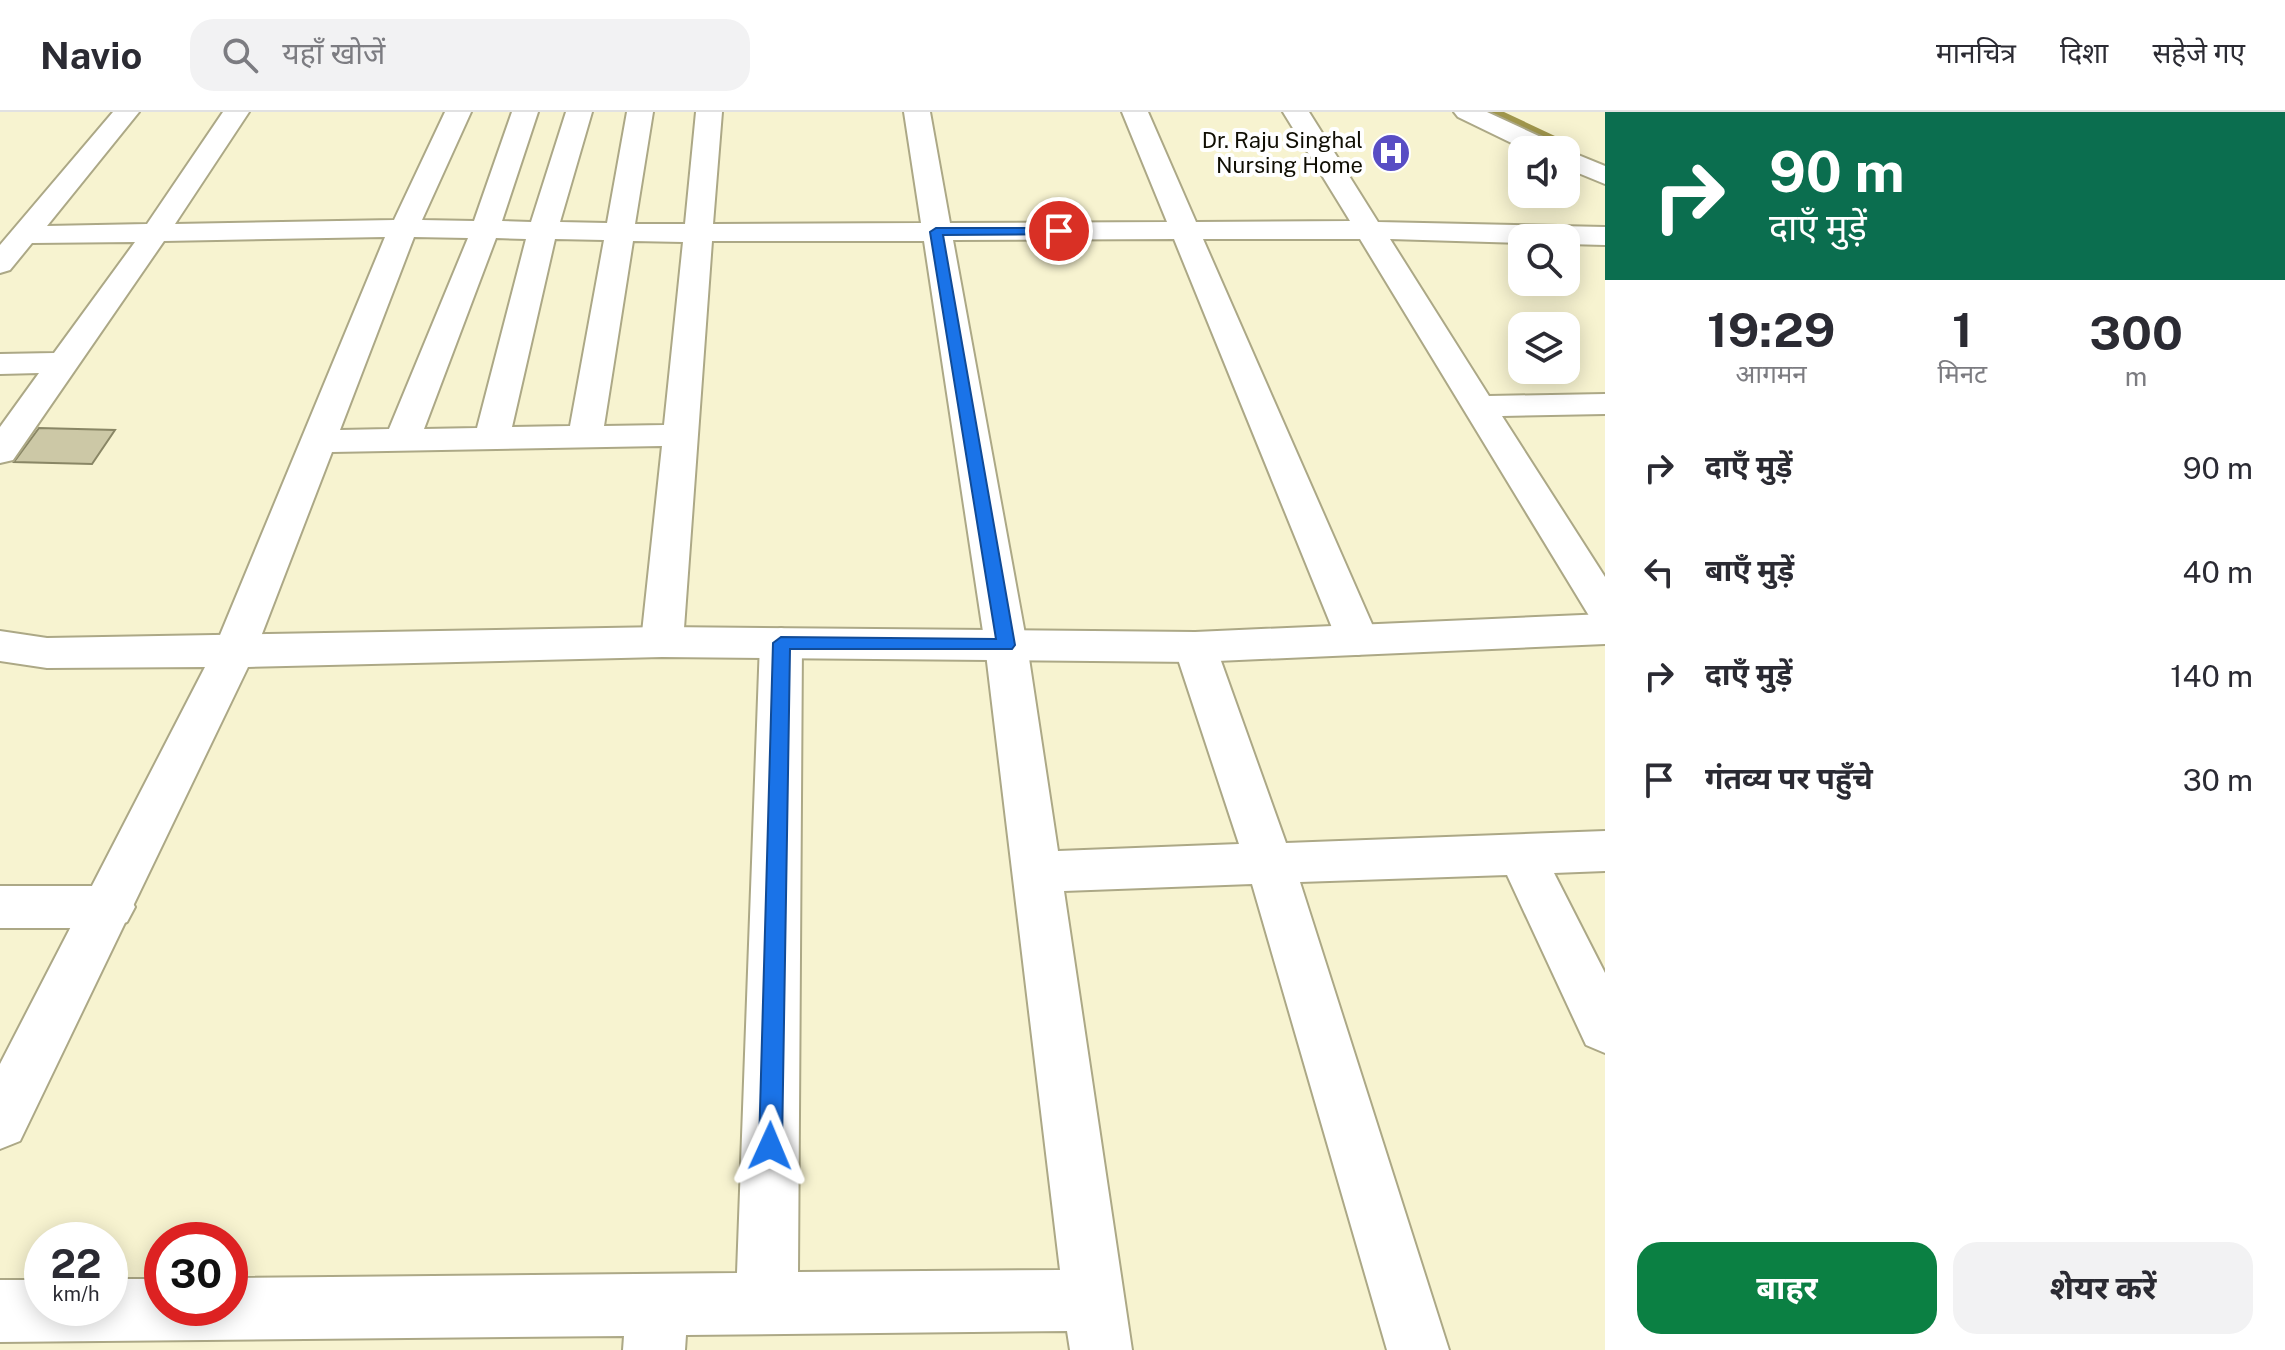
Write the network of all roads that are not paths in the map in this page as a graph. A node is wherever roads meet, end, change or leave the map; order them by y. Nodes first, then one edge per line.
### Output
1 (126, 112) edge
2 (236, 112) edge
3 (458, 112) edge
4 (525, 112) edge
5 (579, 112) edge
6 (640, 112) edge
7 (709, 112) edge
8 (917, 112) edge
9 (1135, 112) edge
10 (1296, 112) edge
11 (1467, 112) edge
12 (1518, 136) edge
13 (1580, 164) edge
14 (1605, 176) edge
15 (404, 228) junction
16 (485, 230) junction
17 (543, 230) junction
18 (1367, 230) junction
19 (622, 231) junction
20 (1185, 231) junction
21 (699, 232) junction
22 (936, 232) junction
23 (154, 234) junction
24 (23, 235) junction
25 (1605, 236) edge
26 (0, 264) edge
27 (64, 363) junction
28 (0, 364) edge
29 (1605, 404) edge
30 (1478, 406) junction
31 (681, 435) junction
32 (585, 437) junction
33 (492, 438) junction
34 (402, 440) junction
35 (320, 441) junction
36 (0, 452) edge
37 (1605, 609) edge
38 (1605, 629) edge
39 (1358, 640) junction
40 (662, 642) junction
41 (781, 643) junction
42 (1006, 645) junction
43 (0, 646) edge
44 (1195, 647) junction
45 (234, 652) junction
46 (1605, 851) edge
47 (1522, 856) junction
48 (1270, 864) junction
49 (1037, 872) junction
50 (0, 907) edge
51 (110, 907) junction
52 (1605, 1028) edge
53 (0, 1122) edge
54 (767, 1303) junction
55 (0, 1311) edge
56 (1097, 1325) edge
57 (656, 1327) edge
58 (1418, 1350) edge

1 - 24 street
2 - 23 street
3 - 15 street
4 - 16 street
5 - 17 street
6 - 19 street
7 - 21 street
8 - 22 street
9 - 20 street
10 - 18 street
11 - 12 street
13 - 14 street
15 - 16 street
15 - 23 street
15 - 35 street
16 - 17 street
16 - 34 street
17 - 19 street
17 - 33 street
18 - 20 street
18 - 25 street
18 - 30 street
19 - 21 street
19 - 32 street
20 - 22 street
20 - 39 street
21 - 22 street
21 - 31 street
22 - 42 street
23 - 24 street
23 - 27 street
24 - 26 street
27 - 28 street
27 - 36 street
29 - 30 street
30 - 37 street
31 - 32 street
31 - 40 street
32 - 33 street
33 - 34 street
34 - 35 street
35 - 45 street
38 - 39 street
39 - 44 street
40 - 41 street
40 - 45 street
41 - 42 street
41 - 54 street
42 - 44 street
42 - 49 street
43 - 45 street
44 - 48 street
45 - 51 street
46 - 47 street
47 - 48 street
47 - 52 street
48 - 49 street
48 - 58 street
49 - 56 street
50 - 51 street
51 - 53 street
54 - 56 street
54 - 57 street
55 - 57 street

